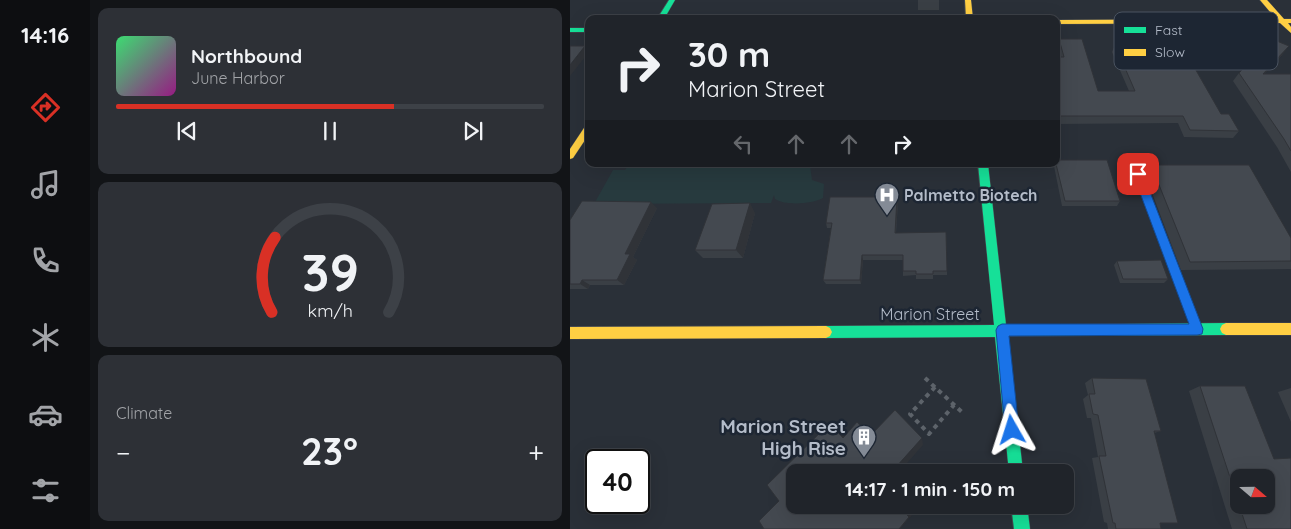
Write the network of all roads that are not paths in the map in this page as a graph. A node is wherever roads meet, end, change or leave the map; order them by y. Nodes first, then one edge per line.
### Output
1 (672, 0) edge
2 (968, 0) edge
3 (1263, 0) edge
4 (1276, 12) edge
5 (663, 15) edge
6 (970, 15) edge
7 (1286, 21) edge
8 (1060, 22) edge
9 (1114, 22) edge
10 (570, 30) edge
11 (585, 30) edge
12 (1291, 31) edge
13 (1278, 32) edge
14 (585, 133) edge
15 (570, 156) edge
16 (1131, 156) dead end
17 (983, 167) edge
18 (1197, 329) junction
19 (1291, 329) edge
20 (1002, 330) junction
21 (570, 333) edge
22 (1015, 464) edge
23 (1020, 514) edge
24 (1022, 529) edge

1 - 5 main road
2 - 6 main road
3 - 4 main road
7 - 12 main road
8 - 9 main road
10 - 11 main road
12 - 13 main road
14 - 15 main road
16 - 18 lane
17 - 20 main road
18 - 19 main road, Marion Street
18 - 20 main road, Marion Street
20 - 21 main road, Marion Street
20 - 22 main road
23 - 24 main road

